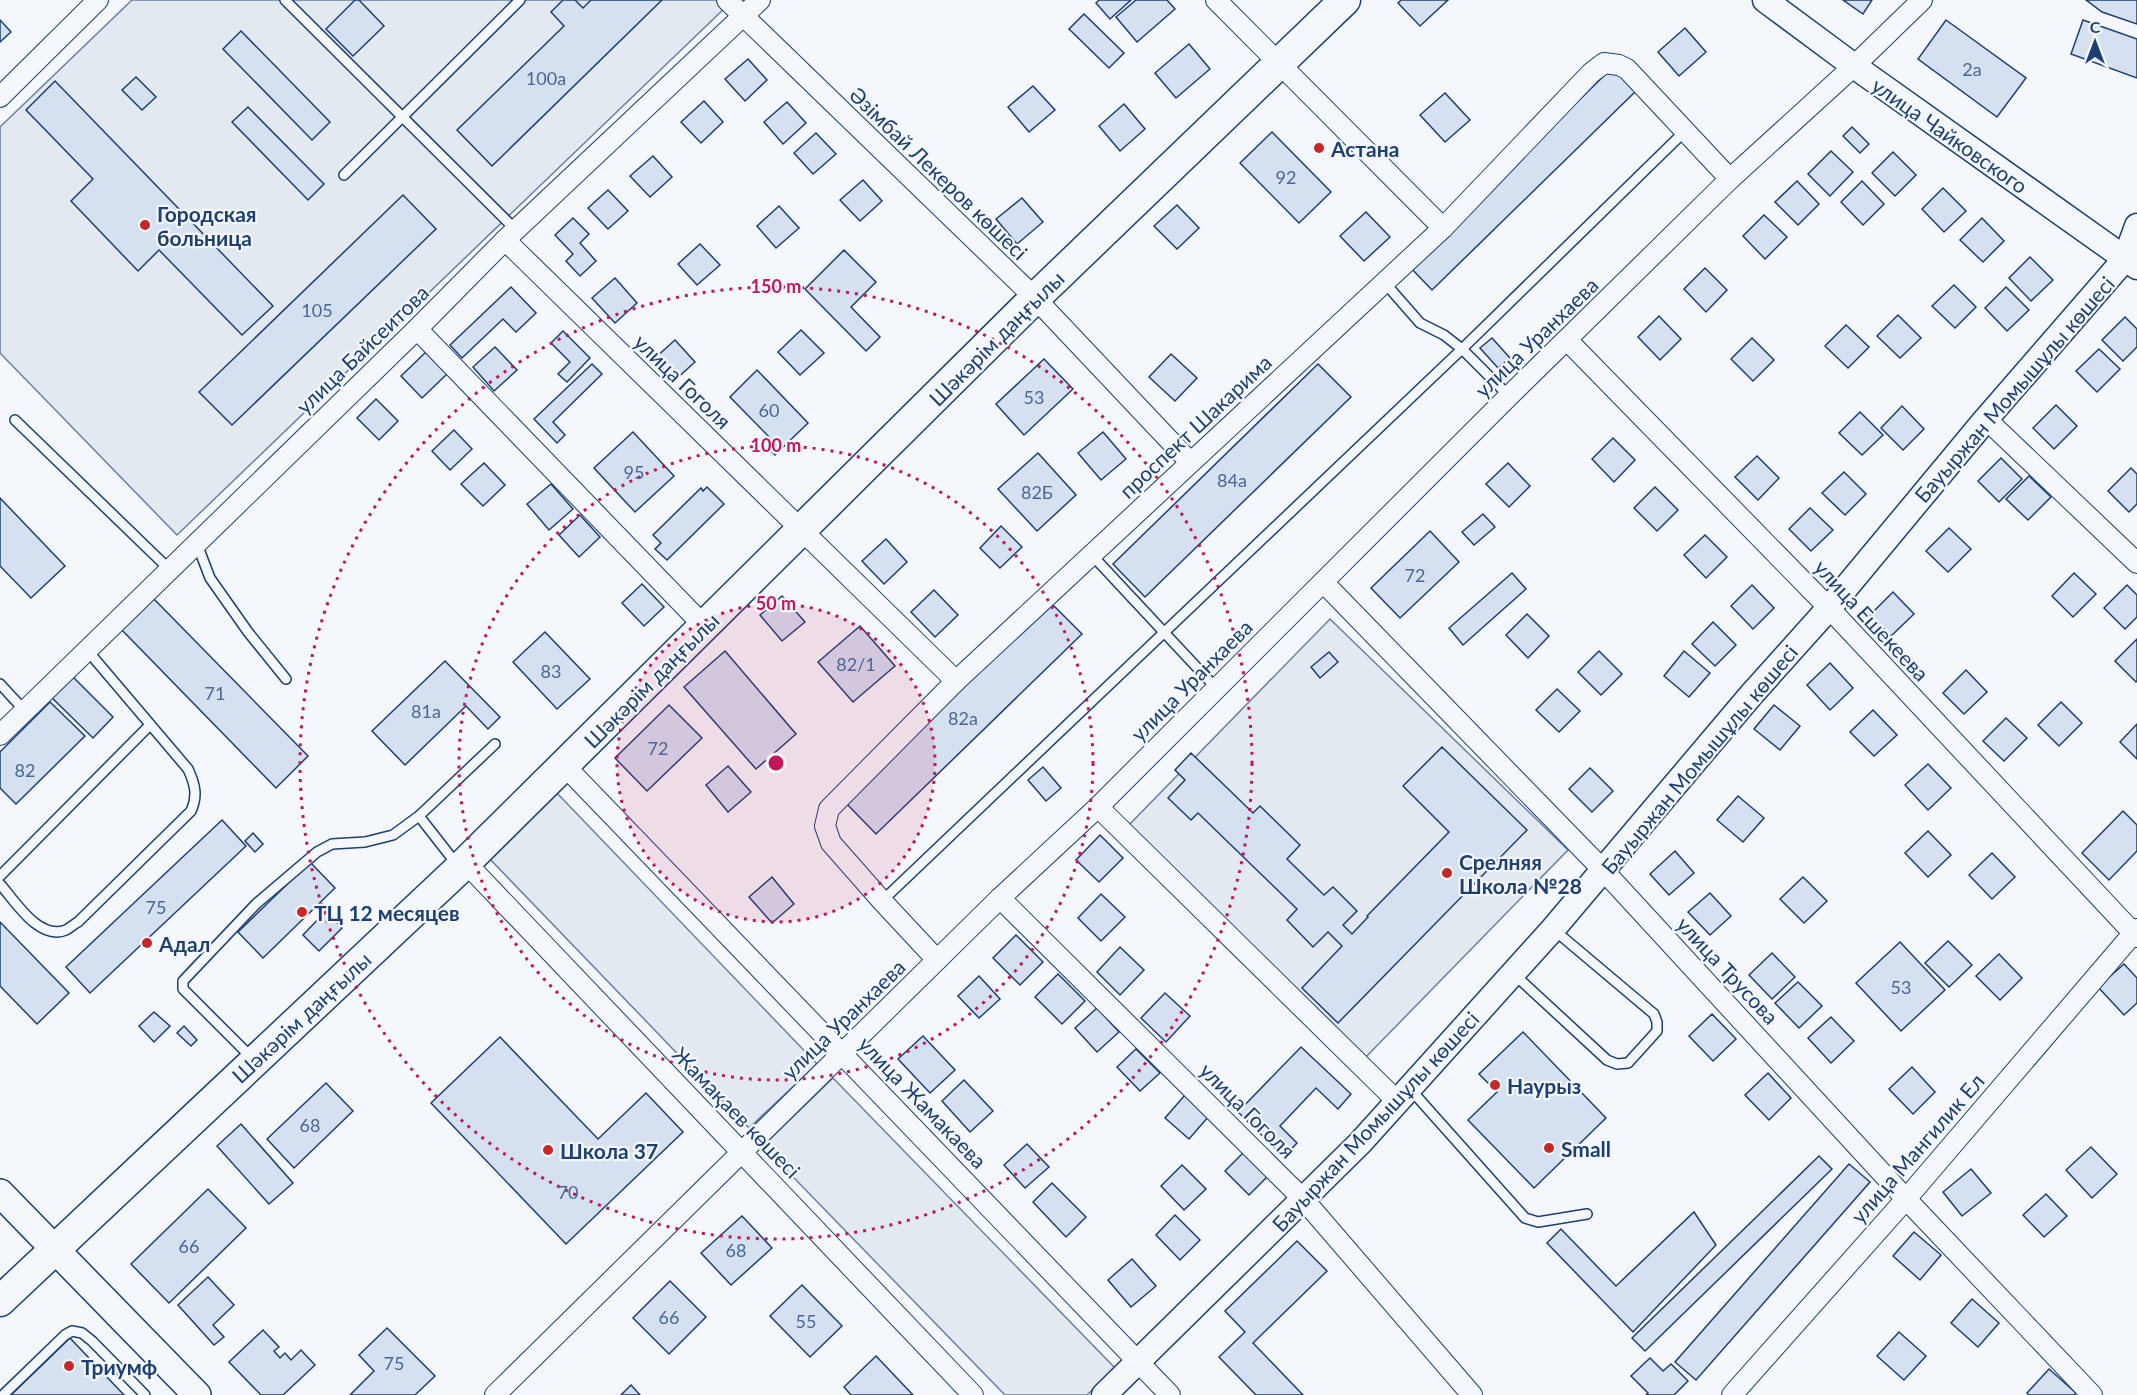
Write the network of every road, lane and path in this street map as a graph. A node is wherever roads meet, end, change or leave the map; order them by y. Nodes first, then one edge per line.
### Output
1 (98, 0) edge
2 (285, 0) edge
3 (519, 0) edge
4 (727, 0) edge
5 (760, 0) edge
6 (1216, 0) edge
7 (1345, 0) edge
8 (1765, 0) edge
9 (1922, 0) edge
10 (742, 17) junction
11 (1280, 63) junction
12 (1854, 66) junction
13 (0, 97) edge
14 (402, 117) junction
15 (1684, 132) junction
16 (344, 175) dead end
17 (1730, 179) junction
18 (2137, 226) edge
19 (1443, 228) junction
20 (511, 235) junction
21 (2131, 263) edge
22 (1385, 283) junction
23 (1035, 298) junction
24 (417, 329) junction
25 (1567, 340) junction
26 (1462, 349) junction
27 (1509, 396) junction
28 (15, 420) dead end
29 (1986, 420) junction
30 (1190, 462) junction
31 (801, 530) junction
32 (197, 544) junction
33 (1091, 554) junction
34 (2137, 563) edge
35 (170, 570) junction
36 (1324, 583) junction
37 (1828, 608) junction
38 (705, 627) junction
39 (1164, 632) junction
40 (87, 650) junction
41 (286, 679) dead end
42 (956, 681) junction
43 (0, 684) edge
44 (1217, 689) junction
45 (25, 711) junction
46 (150, 725) junction
47 (0, 735) edge
48 (495, 744) dead end
49 (565, 766) junction
50 (1098, 807) junction
51 (419, 816) junction
52 (463, 865) junction
53 (1603, 870) junction
54 (0, 876) edge
55 (0, 885) edge
56 (1000, 898) junction
57 (882, 901) junction
58 (1553, 929) junction
59 (2136, 933) edge
60 (937, 960) junction
61 (1513, 973) junction
62 (842, 1054) junction
63 (254, 1060) junction
64 (1403, 1094) junction
65 (741, 1152) junction
66 (0, 1192) edge
67 (1906, 1199) junction
68 (1304, 1200) junction
69 (1587, 1214) dead end
70 (54, 1249) junction
71 (0, 1301) edge
72 (1138, 1361) junction
73 (3, 1395) edge
74 (145, 1395) edge
75 (197, 1395) edge
76 (495, 1395) edge
77 (973, 1395) edge
78 (1104, 1395) edge
79 (1170, 1395) edge
80 (1472, 1395) edge
81 (1732, 1395) edge
82 (2092, 1395) edge

1 - 13 street
2 - 14 lane
3 - 14 lane
4 - 10 street, Әзімбай Лекеров көшесі
5 - 10 street, улица Байсеитова
6 - 11 street
7 - 11 main road, Шәкәрім даңғылы
8 - 12 street, улица Чайковского
9 - 12 street, улица Уранхаева
10 - 20 street, улица Байсеитова
10 - 23 street, Әзімбай Лекеров көшесі
11 - 19 street
11 - 23 main road, Шәкәрім даңғылы
12 - 17 street, улица Уранхаева
12 - 21 street, улица Чайковского
14 - 16 lane
14 - 20 lane
15 - 17 street, проспект Шакарима
15 - 19 street, проспект Шакарима
15 - 26 lane
17 - 25 street, улица Уранхаева
18 - 21 street, Бауыржан Момышұлы көшесі
19 - 22 street, проспект Шакарима
20 - 24 street, улица Байсеитова
20 - 31 street, улица Гоголя
21 - 29 street, Бауыржан Момышұлы көшесі
22 - 26 lane
22 - 30 street, проспект Шакарима
23 - 30 street, Әзімбай Лекеров көшесі
23 - 31 main road, Шәкәрім даңғылы
24 - 32 street, улица Байсеитова
24 - 38 street
25 - 27 street, улица Уранхаева
25 - 37 street, улица Ешекеева
26 - 27 lane
26 - 39 lane
27 - 36 street, улица Уранхаева
28 - 35 lane
29 - 34 street
29 - 37 street, Бауыржан Момышұлы көшесі
30 - 33 street, проспект Шакарима
31 - 38 main road, Шәкәрім даңғылы
31 - 42 street, улица Гоголя
32 - 35 street, улица Байсеитова
32 - 41 lane
33 - 39 lane
33 - 42 street, проспект Шакарима
35 - 40 street, улица Байсеитова
36 - 44 street, улица Уранхаева
36 - 53 street, улица Трусова
37 - 53 street, Бауыржан Момышұлы көшесі
37 - 59 street, улица Ешекеева
38 - 49 main road, Шәкәрім даңғылы
39 - 44 lane
39 - 57 lane
40 - 45 street, улица Байсеитова
40 - 46 lane
42 - 57 street, проспект Шакарима
43 - 45 lane
44 - 50 street, улица Уранхаева
45 - 47 street, улица Байсеитова
46 - 54 lane
46 - 55 lane
48 - 51 lane
49 - 52 main road, Шәкәрім даңғылы
49 - 62 street, улица Жамакаева
50 - 56 street, улица Уранхаева
50 - 64 street
51 - 52 lane
51 - 63 lane
52 - 63 main road, Шәкәрім даңғылы
52 - 65 street, Жамақаев көшесі
53 - 58 street, Бауыржан Момышұлы көшесі
53 - 67 street, улица Трусова
56 - 60 street, улица Уранхаева
56 - 68 street, улица Гоголя
57 - 60 street, проспект Шакарима
58 - 61 street, Бауыржан Момышұлы көшесі
58 - 61 lane
59 - 67 street, улица Мангилик Ел
60 - 62 street, улица Уранхаева
61 - 64 street, Бауыржан Момышұлы көшесі
62 - 65 street, улица Уранхаева
62 - 72 street, улица Жамакаева
63 - 70 main road, Шәкәрім даңғылы
64 - 68 street, Бауыржан Момышұлы көшесі
64 - 69 lane
65 - 76 street, улица Уранхаева
65 - 77 street, Жамақаев көшесі
66 - 70 main road
67 - 81 street, улица Мангилик Ел
67 - 82 street, улица Трусова
68 - 72 street, Бауыржан Момышұлы көшесі
68 - 80 street, улица Гоголя
70 - 71 main road, Шәкәрім даңғылы
70 - 75 main road
72 - 78 street, Бауыржан Момышұлы көшесі
72 - 79 street, улица Жамакаева
73 - 74 lane

